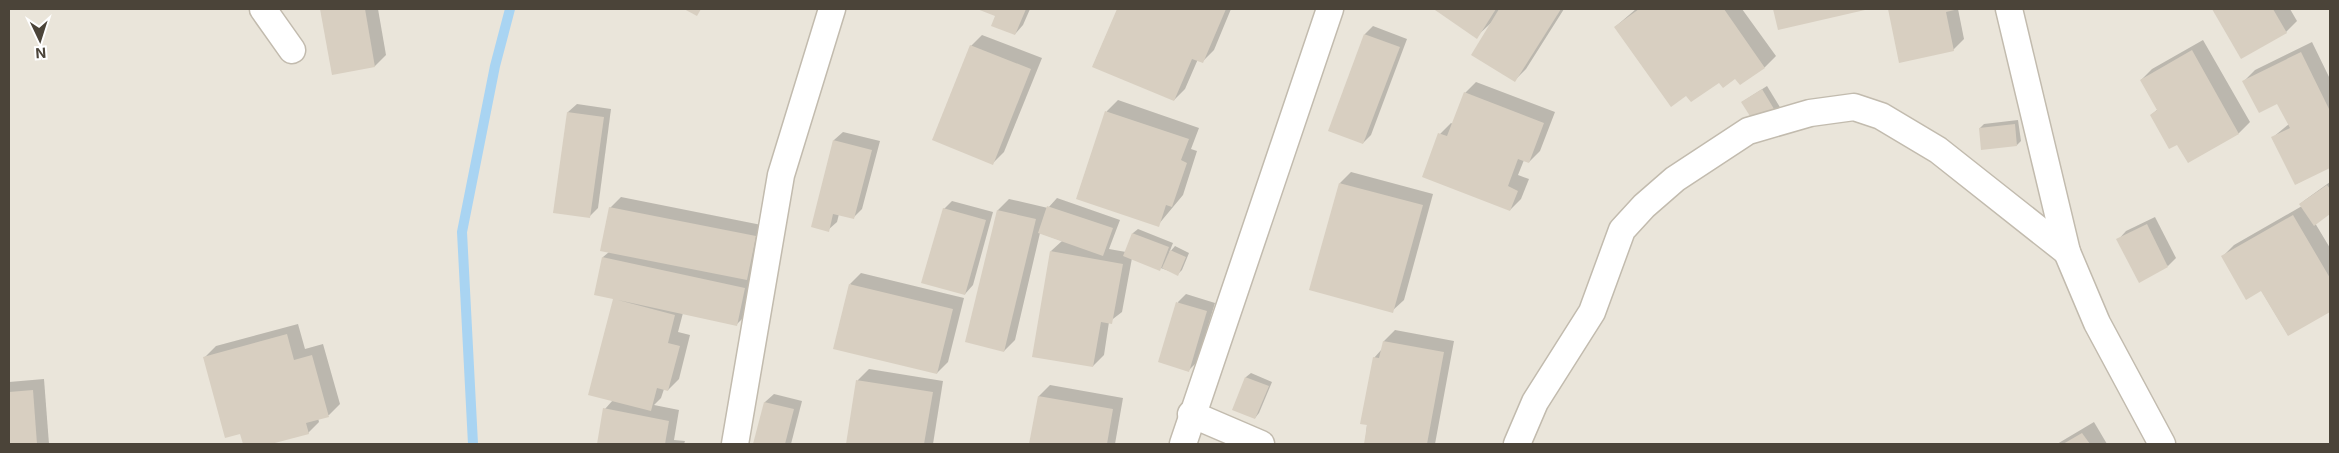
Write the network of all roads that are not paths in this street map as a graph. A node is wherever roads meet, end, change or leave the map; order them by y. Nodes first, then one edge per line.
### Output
1 (263, 9) edge
2 (832, 9) edge
3 (1330, 9) edge
4 (2009, 9) edge
5 (292, 50) dead end
6 (2067, 252) junction
7 (1191, 414) junction
8 (735, 444) edge
9 (1183, 444) edge
10 (1261, 444) edge
11 (1517, 444) edge
12 (2162, 444) edge

1 - 5 street
2 - 8 street
3 - 7 street
4 - 6 street
6 - 11 street
6 - 12 street
7 - 9 street
7 - 10 street

